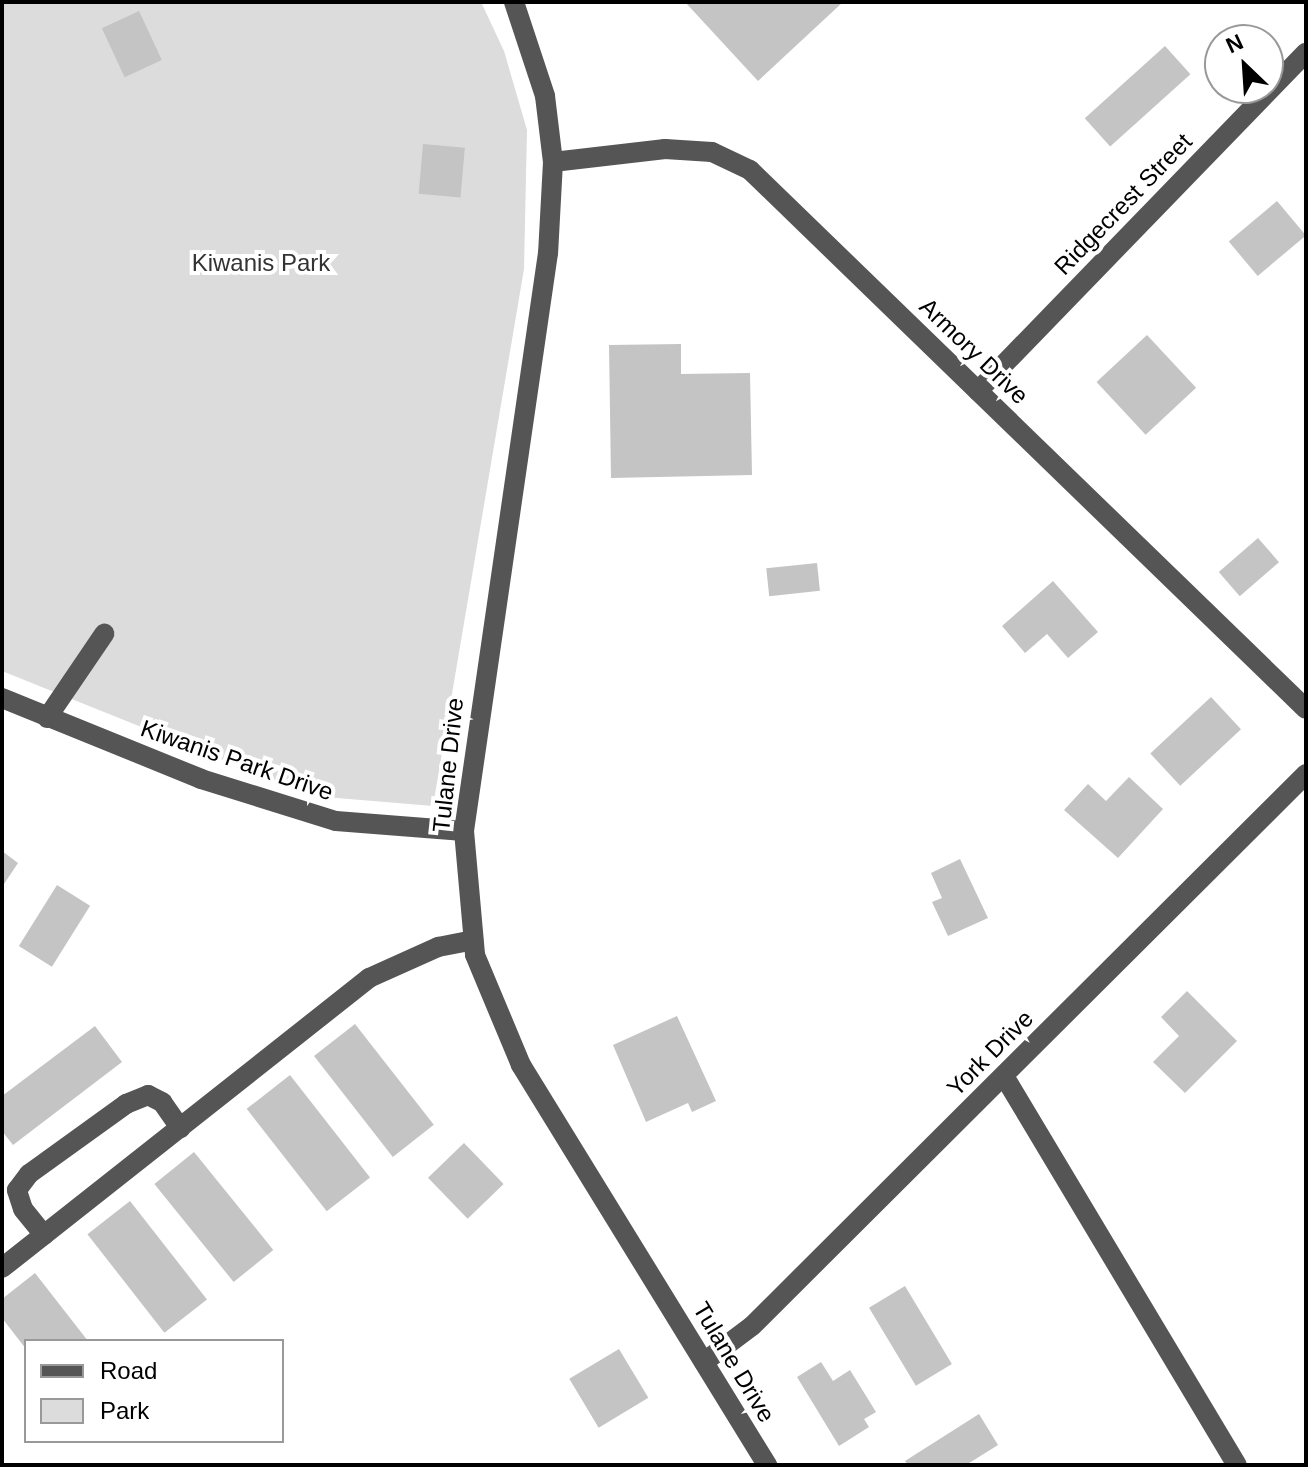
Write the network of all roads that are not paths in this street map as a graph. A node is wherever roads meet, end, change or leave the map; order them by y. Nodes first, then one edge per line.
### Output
1 (514, 2) edge
2 (1306, 53) edge
3 (553, 162) junction
4 (978, 391) junction
5 (104, 634) dead end
6 (2, 698) edge
7 (1306, 709) edge
8 (47, 718) junction
9 (1306, 774) edge
10 (464, 831) junction
11 (473, 940) junction
12 (1004, 1076) junction
13 (180, 1128) junction
14 (44, 1235) junction
15 (2, 1268) edge
16 (704, 1362) junction
17 (767, 1465) edge
18 (1237, 1465) edge

1 - 3 street, Tulane Drive
2 - 4 street, Ridgecrest Street
3 - 4 street, Armory Drive
3 - 10 street, Tulane Drive
4 - 7 street, Armory Drive
5 - 8 street
6 - 8 street, Kiwanis Park Drive
8 - 10 street, Kiwanis Park Drive
9 - 12 street, York Drive
10 - 11 street, Tulane Drive
11 - 13 street
11 - 16 street, Tulane Drive
12 - 16 street, York Drive
12 - 18 street
13 - 14 street
13 - 14 street
14 - 15 street
16 - 17 street, Tulane Drive

